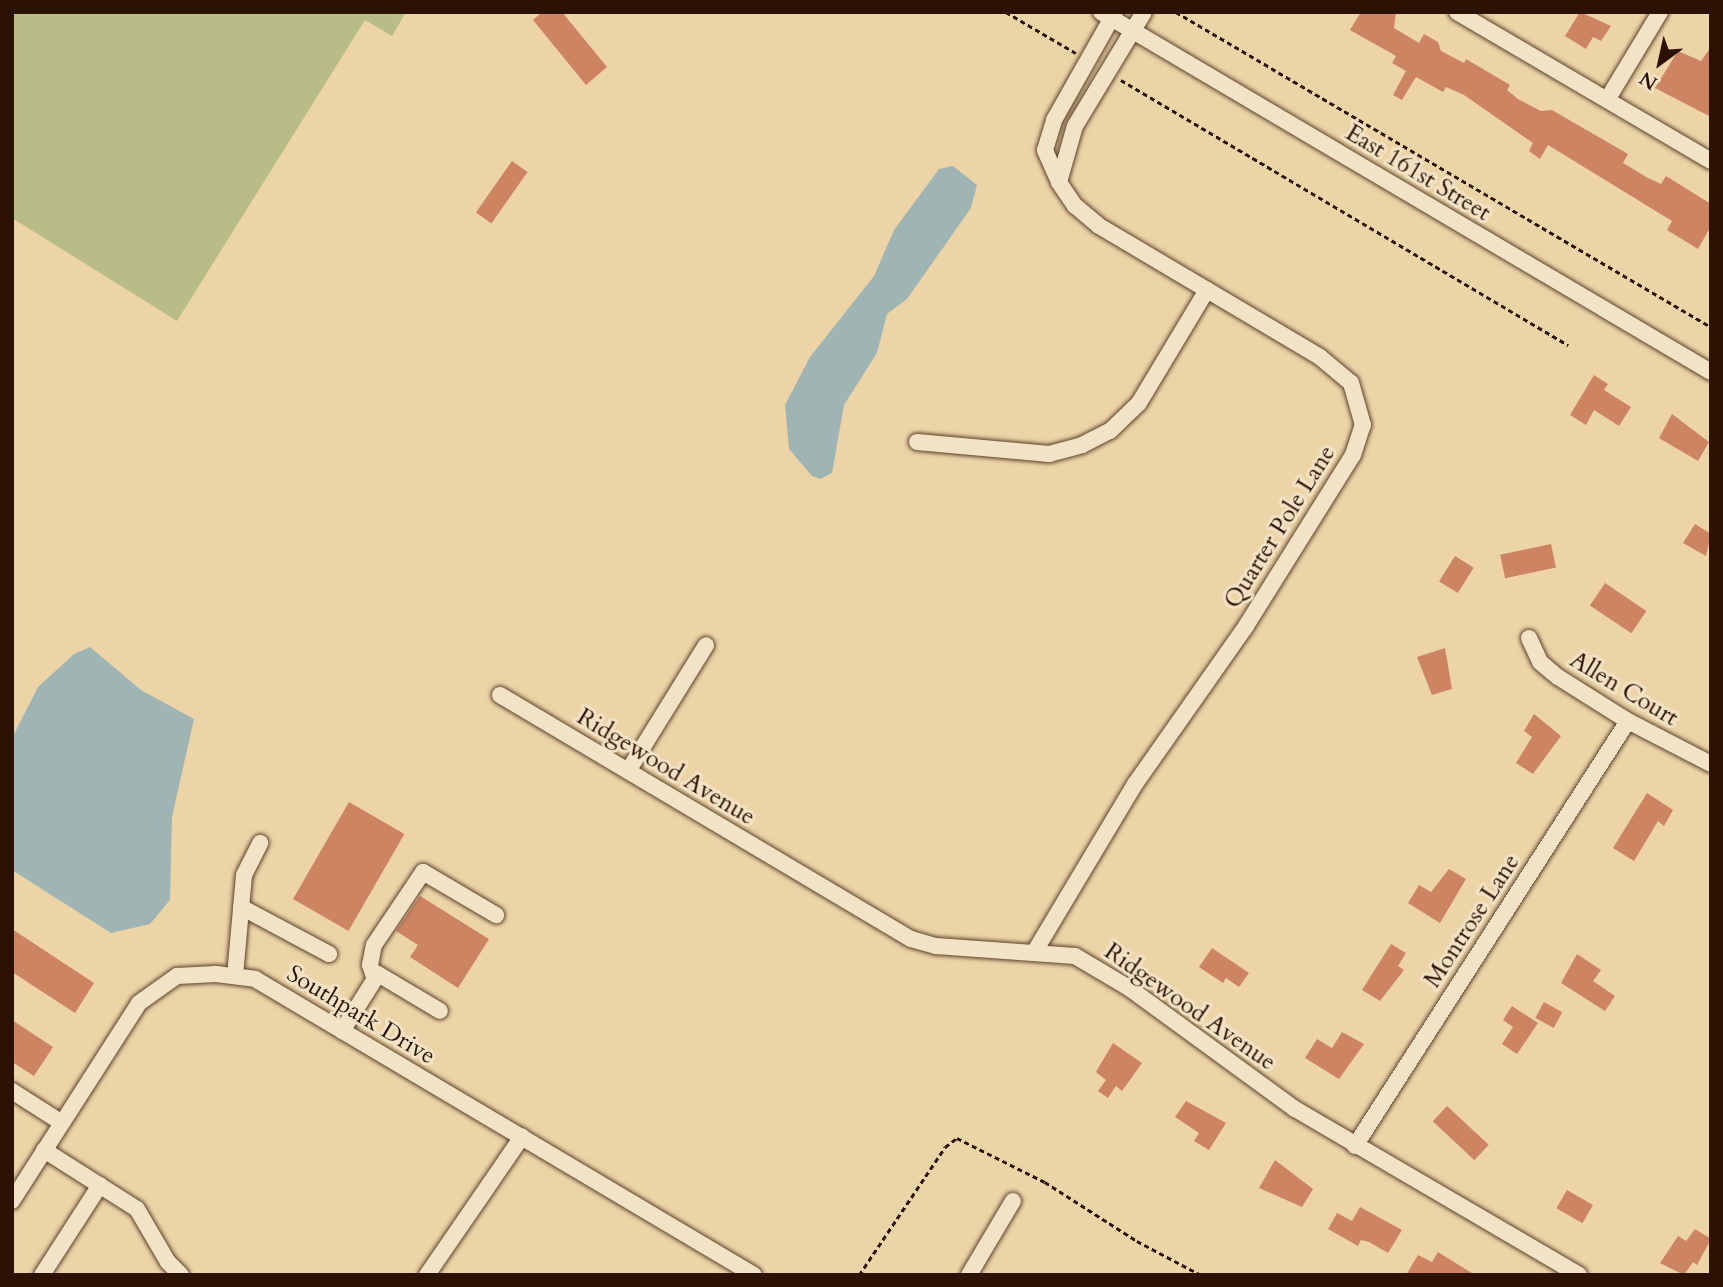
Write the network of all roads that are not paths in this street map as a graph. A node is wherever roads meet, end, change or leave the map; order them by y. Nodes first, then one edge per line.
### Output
1 (1144, 12) edge
2 (1457, 12) edge
3 (1660, 12) edge
4 (1109, 14) edge
5 (1134, 32) junction
6 (1607, 100) junction
7 (1711, 161) edge
8 (1059, 182) junction
9 (1207, 290) junction
10 (1711, 372) edge
11 (917, 442) dead end
12 (1529, 638) dead end
13 (706, 645) dead end
14 (500, 695) dead end
15 (1628, 721) junction
16 (1711, 764) edge
17 (628, 771) junction
18 (260, 843) dead end
19 (241, 907) junction
20 (496, 915) dead end
21 (1035, 951) junction
22 (329, 954) dead end
23 (235, 976) junction
24 (374, 977) junction
25 (440, 1011) dead end
26 (342, 1031) junction
27 (12, 1091) edge
28 (62, 1122) junction
29 (522, 1137) junction
30 (1355, 1146) junction
31 (44, 1150) junction
32 (100, 1185) junction
33 (12, 1200) edge
34 (1013, 1201) dead end
35 (729, 1260) junction
36 (42, 1275) edge
37 (181, 1275) edge
38 (427, 1275) edge
39 (719, 1275) edge
40 (754, 1275) edge
41 (970, 1275) edge
42 (1579, 1275) edge

1 - 5 street
2 - 6 street
3 - 6 street
4 - 5 street, East 161st Street
4 - 8 street, Quarter Pole Lane
5 - 8 street
5 - 10 street, East 161st Street
6 - 7 street
8 - 9 street, Quarter Pole Lane
9 - 11 street
9 - 21 street, Quarter Pole Lane
12 - 15 street, Allen Court
13 - 17 street
14 - 17 street, Ridgewood Avenue
15 - 16 street, Allen Court
15 - 30 street, Montrose Lane
17 - 21 street, Ridgewood Avenue
18 - 19 street
19 - 22 street
19 - 23 street
20 - 24 street
21 - 30 street, Ridgewood Avenue
23 - 26 street, Southpark Drive
23 - 28 street, Southpark Drive
24 - 25 street
24 - 26 street
26 - 29 street, Southpark Drive
27 - 28 street
28 - 31 street, Southpark Drive
29 - 35 street, Southpark Drive
29 - 38 street
30 - 42 street, Ridgewood Avenue
31 - 32 street
31 - 33 street, Southpark Drive
32 - 36 street
32 - 37 street
34 - 41 street
35 - 39 street
35 - 40 street, Southpark Drive

